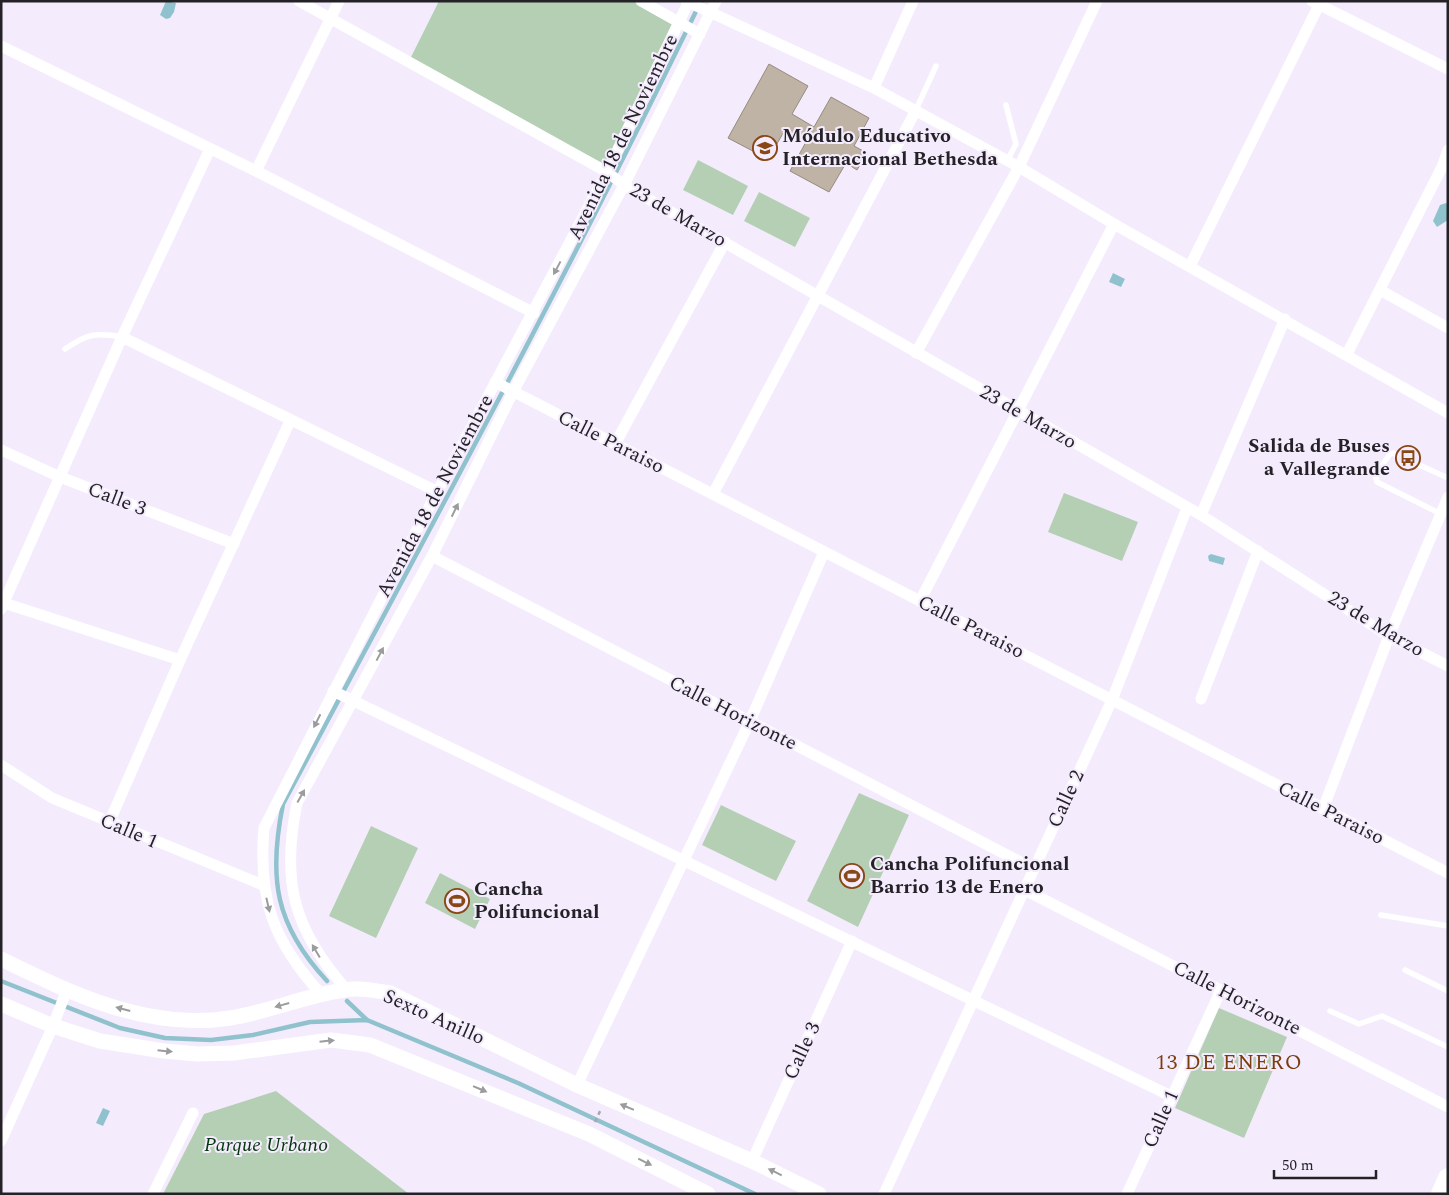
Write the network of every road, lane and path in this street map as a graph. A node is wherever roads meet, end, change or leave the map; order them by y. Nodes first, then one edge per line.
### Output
1 (299, 1) edge
2 (339, 1) edge
3 (641, 1) edge
4 (913, 1) edge
5 (1097, 1) edge
6 (689, 3) edge
7 (1316, 3) edge
8 (711, 8) edge
9 (332, 18) junction
10 (681, 22) junction
11 (698, 33) junction
12 (1, 46) edge
13 (936, 66) dead end
14 (1448, 69) edge
15 (874, 88) junction
16 (1006, 106) dead end
17 (915, 112) junction
18 (210, 149) junction
19 (1448, 150) edge
20 (1007, 161) junction
21 (1019, 167) junction
22 (1445, 169) edge
23 (256, 171) junction
24 (615, 178) junction
25 (1114, 224) junction
26 (725, 242) junction
27 (1190, 266) junction
28 (1380, 290) junction
29 (818, 298) junction
30 (534, 313) junction
31 (1285, 319) junction
32 (1448, 328) edge
33 (122, 337) junction
34 (65, 348) dead end
35 (916, 353) junction
36 (1347, 354) junction
37 (504, 387) junction
38 (1017, 411) junction
39 (1448, 413) edge
40 (290, 420) junction
41 (615, 444) junction
42 (1, 450) edge
43 (60, 477) junction
44 (1448, 478) edge
45 (438, 492) junction
46 (713, 494) junction
47 (1448, 497) edge
48 (1186, 508) junction
49 (1441, 514) junction
50 (1201, 516) junction
51 (234, 544) junction
52 (1258, 551) junction
53 (824, 552) junction
54 (432, 556) junction
55 (920, 601) junction
56 (3, 606) edge
57 (1389, 636) junction
58 (180, 660) junction
59 (1448, 666) edge
60 (343, 696) junction
61 (1201, 698) dead end
62 (1112, 700) junction
63 (750, 721) junction
64 (1, 765) edge
65 (1323, 809) junction
66 (109, 823) junction
67 (685, 862) junction
68 (1034, 868) junction
69 (1448, 873) edge
70 (264, 885) junction
71 (1025, 890) junction
72 (1381, 915) dead end
73 (1448, 926) edge
74 (852, 942) junction
75 (1, 959) edge
76 (1405, 970) dead end
77 (346, 989) junction
78 (1221, 990) junction
79 (1448, 991) edge
80 (320, 994) junction
81 (65, 995) junction
82 (973, 1000) junction
83 (1, 1004) edge
84 (1330, 1011) dead end
85 (55, 1021) junction
86 (1448, 1047) edge
87 (578, 1085) junction
88 (1171, 1096) junction
89 (1448, 1107) edge
90 (193, 1113) dead end
91 (1, 1141) edge
92 (752, 1161) junction
93 (1448, 1178) edge
94 (153, 1194) edge
95 (708, 1194) edge
96 (819, 1194) edge
97 (884, 1194) edge
98 (1127, 1194) edge
99 (1441, 1194) edge

1 - 9 street, 23 de Marzo
2 - 9 street
3 - 10 street
4 - 15 street
5 - 21 street
6 - 8 street
6 - 10 street, Avenida 18 de Noviembre
7 - 14 street
7 - 27 street
8 - 11 street, Avenida 18 de Noviembre
8 - 15 street
9 - 23 street
9 - 24 street, 23 de Marzo
10 - 11 street
10 - 24 street, Avenida 18 de Noviembre
11 - 24 street, Avenida 18 de Noviembre
12 - 18 street
13 - 17 lane
15 - 17 street
16 - 20 lane
17 - 20 street
17 - 29 street
18 - 23 street
18 - 33 street
19 - 22 street
20 - 21 street
21 - 25 street
21 - 35 street
22 - 28 street
23 - 30 street
24 - 26 street, 23 de Marzo
24 -> 30 street, Avenida 18 de Noviembre
24 - 37 street, Avenida 18 de Noviembre
25 - 27 street
25 - 38 street
26 - 29 street, 23 de Marzo
26 - 41 street
27 - 31 street
28 - 32 street
28 - 36 street
29 - 35 street, 23 de Marzo
29 - 46 street
30 - 37 street, Avenida 18 de Noviembre
31 - 36 street
31 - 50 street
33 - 34 lane
33 - 40 street
33 - 43 street
35 - 38 street, 23 de Marzo
36 - 39 street
37 - 41 street, Calle Paraiso
37 - 45 street, Avenida 18 de Noviembre
54 -> 37 street, Avenida 18 de Noviembre
38 - 48 street, 23 de Marzo
38 - 55 street
40 - 45 street
40 - 51 street
41 - 46 street, Calle Paraiso
42 - 43 street, Calle 3
43 - 51 street, Calle 3
43 - 56 street
44 - 49 lane
45 - 60 street, Avenida 18 de Noviembre
46 - 53 street, Calle Paraiso
47 - 49 street
48 - 50 street, 23 de Marzo
48 - 62 street, Calle 2
49 - 57 street
50 - 52 street, 23 de Marzo
51 - 58 street
52 - 57 street, 23 de Marzo
52 - 61 street
53 - 55 street, Calle Paraiso
53 - 63 street
60 -> 54 street, Avenida 18 de Noviembre
54 - 63 street, Calle Horizonte
55 - 62 street, Calle Paraiso
56 - 58 street
57 - 59 street, 23 de Marzo
57 - 65 street
58 - 66 street
60 - 67 street
60 -> 70 street, Avenida 18 de Noviembre
77 -> 60 street, Avenida 18 de Noviembre
62 - 65 street, Calle Paraiso
62 - 68 street, Calle 2
63 - 67 street
63 - 68 street, Calle Horizonte
64 - 66 street, Calle 1
65 - 69 street, Calle Paraiso
66 - 70 street, Calle 1
67 - 74 street
67 - 87 street
68 - 71 street, Calle 2
70 -> 80 street, Avenida 18 de Noviembre
71 - 78 street, Calle Horizonte
71 - 82 street, Calle 2
72 - 73 lane
74 - 82 street
74 - 92 street, Calle 3
75 - 81 main road, Sexto Anillo
76 - 79 lane
77 - 80 main road, Sexto Anillo
77 - 87 main road, Sexto Anillo
78 - 88 street, Calle 1
78 - 89 street, Calle Horizonte
80 -> 81 main road, Sexto Anillo
81 - 85 street
82 - 88 street
82 - 97 street, Calle 2
83 - 85 main road
84 - 86 lane
85 - 91 street
85 -> 95 main road
92 -> 87 main road, Sexto Anillo
88 - 98 street, Calle 1
90 - 94 street
96 -> 92 main road, Sexto Anillo
93 - 99 highway

